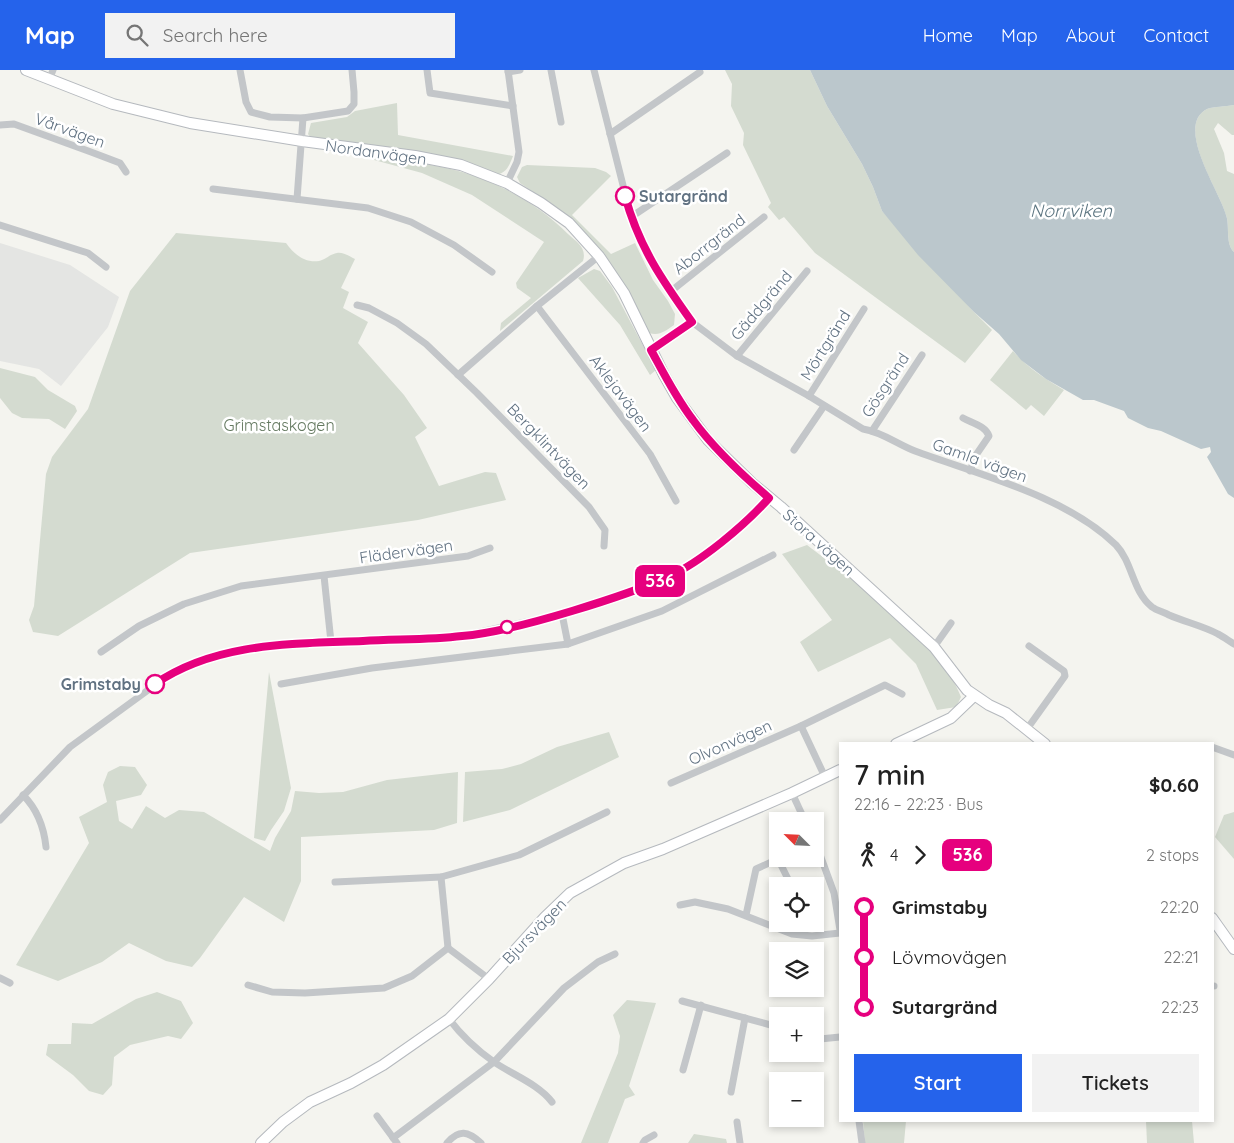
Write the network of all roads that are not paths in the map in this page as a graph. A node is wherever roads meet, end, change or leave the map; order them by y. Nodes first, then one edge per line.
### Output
1 (26, 70) edge
2 (240, 70) edge
3 (352, 70) edge
4 (427, 70) edge
5 (520, 70) edge
6 (551, 70) edge
7 (594, 70) edge
8 (508, 71) edge
9 (700, 72) dead end
10 (51, 75) edge
11 (512, 106) junction
12 (304, 118) junction
13 (561, 122) dead end
14 (0, 125) edge
15 (610, 134) junction
16 (302, 141) junction
17 (727, 153) dead end
18 (126, 172) dead end
19 (507, 183) junction
20 (213, 189) dead end
21 (297, 199) junction
22 (631, 217) junction
23 (764, 217) dead end
24 (0, 225) edge
25 (599, 256) junction
26 (106, 267) dead end
27 (807, 271) dead end
28 (492, 272) dead end
29 (670, 292) junction
30 (357, 305) dead end
31 (537, 306) junction
32 (864, 309) dead end
33 (692, 322) junction
34 (651, 350) junction
35 (922, 355) dead end
36 (737, 356) junction
37 (458, 375) junction
38 (809, 396) junction
39 (824, 406) junction
40 (963, 418) dead end
41 (872, 431) junction
42 (794, 450) dead end
43 (970, 471) junction
44 (769, 498) junction
45 (676, 501) dead end
46 (604, 546) dead end
47 (490, 548) dead end
48 (773, 555) dead end
49 (324, 576) junction
50 (562, 614) junction
51 (951, 623) dead end
52 (331, 642) junction
53 (568, 644) junction
54 (1234, 644) edge
55 (1030, 646) dead end
56 (934, 647) junction
57 (101, 652) dead end
58 (281, 684) dead end
59 (902, 694) dead end
60 (974, 696) junction
61 (801, 726) junction
62 (1027, 729) junction
63 (900, 742) edge
64 (1043, 742) edge
65 (1214, 748) edge
66 (1234, 755) edge
67 (839, 770) edge
68 (826, 777) junction
69 (671, 783) dead end
70 (792, 793) junction
71 (23, 795) junction
72 (607, 812) dead end
73 (801, 812) edge
74 (0, 820) edge
75 (46, 847) dead end
76 (769, 863) edge
77 (824, 866) edge
78 (441, 877) junction
79 (335, 882) dead end
80 (680, 905) dead end
81 (746, 915) junction
82 (1214, 921) edge
83 (839, 926) edge
84 (839, 932) edge
85 (448, 948) junction
86 (1234, 949) edge
87 (615, 954) dead end
88 (0, 978) edge
89 (489, 978) junction
90 (10, 983) dead end
91 (248, 984) dead end
92 (682, 1001) dead end
93 (701, 1005) junction
94 (745, 1018) junction
95 (448, 1019) junction
96 (769, 1025) edge
97 (839, 1037) edge
98 (824, 1038) edge
99 (494, 1062) junction
100 (683, 1070) dead end
101 (731, 1092) dead end
102 (552, 1102) dead end
103 (377, 1116) dead end
104 (737, 1122) dead end
105 (859, 1122) edge
106 (654, 1135) dead end
107 (395, 1140) edge
108 (261, 1143) edge
109 (447, 1143) edge
110 (481, 1143) edge
111 (643, 1143) edge
112 (740, 1143) edge
113 (862, 1143) edge

1 - 10 street, Nordanvägen
2 - 12 street
3 - 12 street
4 - 11 street
5 - 8 street
6 - 13 street
7 - 15 street
8 - 11 street
9 - 15 street
10 - 16 street, Nordanvägen
11 - 19 street
12 - 16 street
14 - 18 street, Vårvägen
15 - 22 street
16 - 19 street, Nordanvägen
16 - 21 street
17 - 22 street
19 - 25 street, Nordanvägen
20 - 21 street
21 - 28 street
22 - 29 street
23 - 29 street, Aborrgränd
24 - 26 street
25 - 31 street
25 - 34 street, Nordanvägen
27 - 36 street, Gäddgränd
29 - 33 street
30 - 37 street, Bergklintvägen
31 - 37 street
31 - 45 street, Aklejavägen
32 - 38 street, Mörtgränd
33 - 34 street
33 - 36 street, Gamla vägen
34 - 44 street, Stora vägen
35 - 41 street, Gösgränd
36 - 38 street, Gamla vägen
37 - 46 street, Bergklintvägen
38 - 39 street, Gamla vägen
39 - 41 street, Gamla vägen
39 - 42 street
40 - 43 street
41 - 43 street, Gamla vägen
43 - 54 street, Gamla vägen
44 - 50 street
44 - 56 street, Stora vägen
47 - 49 street, Flädervägen
48 - 53 street
49 - 52 street
49 - 57 street, Flädervägen
50 - 52 street
50 - 53 street
51 - 56 street
52 - 71 street
53 - 58 street
55 - 62 street
56 - 60 street, Stora vägen
59 - 61 street, Olvonvägen
60 - 62 street
60 - 63 street
61 - 68 street
61 - 69 street, Olvonvägen
62 - 64 street
65 - 66 street
67 - 68 street, Bjursvägen
68 - 70 street, Bjursvägen
70 - 73 street
70 - 89 street, Bjursvägen
71 - 74 street
71 - 75 street
72 - 78 street
76 - 81 street
77 - 83 street
78 - 79 street
78 - 85 street
80 - 81 street
81 - 84 street
82 - 86 street
85 - 89 street
85 - 91 street
87 - 99 street
88 - 90 street
89 - 95 street, Bjursvägen
92 - 93 street
93 - 94 street
93 - 100 street
94 - 96 street
94 - 101 street
95 - 99 street
95 - 108 street, Bjursvägen
97 - 98 street
99 - 102 street
99 - 107 street
103 - 107 street
104 - 112 street
105 - 113 street
106 - 111 street
109 - 110 street

